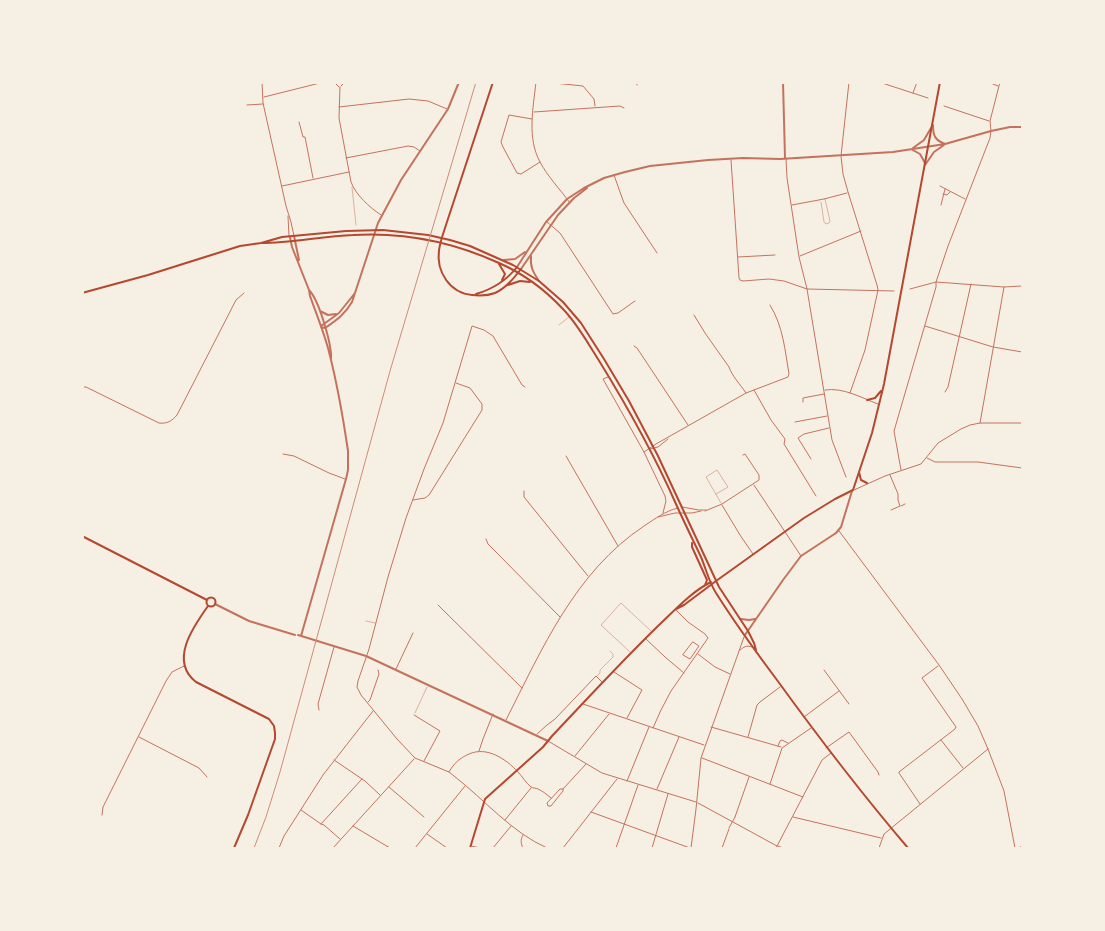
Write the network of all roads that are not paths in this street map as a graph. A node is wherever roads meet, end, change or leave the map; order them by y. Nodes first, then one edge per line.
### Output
1 (262, 82) edge
2 (324, 82) edge
3 (334, 82) edge
4 (345, 82) edge
5 (458, 82) edge
6 (493, 82) edge
7 (536, 82) edge
8 (544, 82) edge
9 (783, 82) edge
10 (849, 82) edge
11 (879, 82) edge
12 (917, 82) edge
13 (940, 82) edge
14 (988, 82) edge
15 (1000, 82) edge
16 (999, 86) junction
17 (340, 87) junction
18 (912, 94) junction
19 (263, 97) junction
20 (928, 98) dead end
21 (263, 104) junction
22 (247, 106) dead end
23 (944, 106) dead end
24 (339, 107) junction
25 (595, 107) junction
26 (624, 108) dead end
27 (448, 109) junction
28 (533, 112) junction
29 (532, 119) junction
30 (299, 122) dead end
31 (990, 122) junction
32 (932, 125) junction
33 (1022, 126) edge
34 (991, 130) junction
35 (946, 144) junction
36 (928, 147) junction
37 (911, 149) junction
38 (420, 151) junction
39 (841, 156) junction
40 (346, 158) junction
41 (786, 158) junction
42 (730, 159) junction
43 (540, 162) junction
44 (925, 165) junction
45 (349, 172) junction
46 (614, 175) junction
47 (313, 179) junction
48 (281, 186) junction
49 (352, 186) junction
50 (589, 186) junction
51 (940, 186) dead end
52 (945, 188) junction
53 (950, 191) junction
54 (848, 192) junction
55 (943, 194) junction
56 (567, 199) junction
57 (825, 199) junction
58 (820, 200) junction
59 (966, 200) junction
60 (570, 202) junction
61 (791, 205) junction
62 (941, 205) dead end
63 (288, 215) junction
64 (382, 216) junction
65 (546, 222) junction
66 (356, 225) dead end
67 (550, 225) junction
68 (861, 231) junction
69 (289, 236) junction
70 (294, 236) junction
71 (294, 240) junction
72 (290, 241) junction
73 (261, 243) junction
74 (527, 251) junction
75 (657, 253) dead end
76 (531, 255) junction
77 (775, 255) dead end
78 (737, 257) junction
79 (799, 257) junction
80 (504, 260) junction
81 (498, 262) junction
82 (299, 263) junction
83 (517, 267) junction
84 (521, 269) junction
85 (514, 271) junction
86 (518, 273) junction
87 (539, 281) junction
88 (501, 282) junction
89 (530, 282) junction
90 (936, 282) junction
91 (971, 284) junction
92 (506, 286) junction
93 (1022, 286) edge
94 (1004, 287) junction
95 (807, 289) junction
96 (910, 289) dead end
97 (309, 290) junction
98 (878, 290) junction
99 (894, 290) dead end
100 (356, 292) junction
101 (82, 293) edge
102 (244, 293) dead end
103 (475, 295) junction
104 (636, 301) dead end
105 (770, 305) dead end
106 (320, 310) junction
107 (339, 313) junction
108 (694, 315) dead end
109 (570, 317) junction
110 (324, 323) junction
111 (558, 325) dead end
112 (925, 326) junction
113 (321, 327) junction
114 (325, 328) junction
115 (959, 336) junction
116 (634, 346) dead end
117 (994, 346) junction
118 (1022, 352) edge
119 (331, 362) junction
120 (609, 376) junction
121 (456, 383) junction
122 (82, 387) edge
123 (525, 388) dead end
124 (754, 390) junction
125 (824, 390) junction
126 (883, 390) junction
127 (945, 392) dead end
128 (746, 393) junction
129 (850, 393) junction
130 (824, 394) junction
131 (867, 400) junction
132 (803, 402) dead end
133 (879, 404) junction
134 (828, 416) junction
135 (795, 422) dead end
136 (980, 423) junction
137 (1022, 423) edge
138 (689, 426) junction
139 (830, 427) junction
140 (654, 447) junction
141 (649, 449) junction
142 (644, 452) junction
143 (283, 454) dead end
144 (743, 455) dead end
145 (566, 456) dead end
146 (926, 458) junction
147 (811, 459) dead end
148 (1022, 468) edge
149 (901, 470) junction
150 (859, 472) junction
151 (890, 474) junction
152 (846, 477) dead end
153 (346, 479) junction
154 (867, 483) junction
155 (754, 484) junction
156 (853, 490) junction
157 (524, 491) dead end
158 (716, 494) junction
159 (816, 496) dead end
160 (413, 500) junction
161 (722, 504) junction
162 (905, 504) dead end
163 (900, 506) junction
164 (683, 507) junction
165 (678, 508) junction
166 (706, 510) junction
167 (892, 510) dead end
168 (680, 512) junction
169 (663, 513) junction
170 (685, 513) junction
171 (658, 517) junction
172 (839, 530) junction
173 (785, 531) junction
174 (82, 536) edge
175 (486, 539) dead end
176 (692, 541) junction
177 (618, 546) junction
178 (753, 554) junction
179 (801, 556) junction
180 (589, 576) junction
181 (716, 581) junction
182 (712, 583) junction
183 (705, 585) junction
184 (207, 600) junction
185 (215, 604) junction
186 (208, 606) junction
187 (438, 606) dead end
188 (676, 609) junction
189 (560, 617) junction
190 (740, 619) junction
191 (755, 619) junction
192 (366, 621) dead end
193 (376, 623) junction
194 (748, 631) junction
195 (652, 632) junction
196 (413, 633) dead end
197 (298, 635) junction
198 (745, 636) junction
199 (645, 638) junction
200 (693, 642) joint
201 (334, 646) junction
202 (752, 647) junction
203 (610, 651) dead end
204 (740, 651) junction
205 (631, 652) junction
206 (757, 653) junction
207 (698, 654) junction
208 (366, 656) junction
209 (939, 665) junction
210 (184, 666) junction
211 (378, 670) dead end
212 (396, 670) junction
213 (824, 670) dead end
214 (613, 671) junction
215 (684, 673) junction
216 (731, 674) junction
217 (596, 676) junction
218 (603, 682) junction
219 (428, 685) junction
220 (781, 686) junction
221 (522, 688) junction
222 (839, 691) junction
223 (367, 703) junction
224 (583, 704) junction
225 (849, 704) dead end
226 (319, 710) dead end
227 (373, 710) junction
228 (414, 714) joint
229 (493, 714) junction
230 (610, 714) junction
231 (803, 717) junction
232 (627, 719) junction
233 (506, 720) junction
234 (650, 727) junction
235 (712, 727) junction
236 (653, 728) junction
237 (811, 728) junction
238 (537, 735) junction
239 (138, 736) junction
240 (679, 736) junction
241 (747, 738) junction
242 (940, 740) junction
243 (548, 741) junction
244 (788, 743) junction
245 (705, 745) junction
246 (778, 746) junction
247 (782, 748) junction
248 (826, 748) junction
249 (988, 749) junction
250 (479, 752) junction
251 (830, 754) junction
252 (575, 756) junction
253 (415, 758) junction
254 (701, 758) junction
255 (334, 760) junction
256 (424, 762) junction
257 (586, 763) junction
258 (964, 768) junction
259 (516, 770) junction
260 (449, 772) junction
261 (879, 775) dead end
262 (207, 777) dead end
263 (749, 777) junction
264 (617, 778) junction
265 (362, 780) junction
266 (627, 781) junction
267 (638, 784) junction
268 (770, 784) junction
269 (466, 786) junction
270 (389, 787) junction
271 (532, 788) junction
272 (563, 789) junction
273 (656, 790) junction
274 (668, 794) junction
275 (381, 795) junction
276 (803, 797) junction
277 (550, 798) junction
278 (484, 802) junction
279 (697, 803) junction
280 (920, 804) junction
281 (301, 810) junction
282 (591, 812) junction
283 (102, 815) dead end
284 (424, 817) dead end
285 (792, 817) junction
286 (505, 820) junction
287 (733, 823) junction
288 (321, 824) junction
289 (624, 824) junction
290 (511, 825) junction
291 (353, 826) junction
292 (891, 828) junction
293 (427, 834) junction
294 (523, 834) junction
295 (656, 835) junction
296 (882, 838) junction
297 (341, 840) junction
298 (777, 846) junction
299 (1019, 846) edge
300 (471, 847) edge
301 (234, 848) edge
302 (279, 848) edge
303 (332, 848) edge
304 (390, 848) edge
305 (415, 848) edge
306 (447, 848) edge
307 (480, 848) edge
308 (492, 848) edge
309 (524, 848) edge
310 (547, 848) edge
311 (563, 848) edge
312 (616, 848) edge
313 (652, 848) edge
314 (691, 848) edge
315 (722, 848) edge
316 (776, 848) edge
317 (783, 848) edge
318 (879, 848) edge
319 (908, 848) edge
320 (1015, 848) edge

1 - 19 street
2 - 19 street
3 - 17 street
4 - 17 street
5 - 27 street
6 - 103 main road
7 - 28 street
8 - 25 street
9 - 41 street
10 - 39 street
11 - 18 street
12 - 18 street
13 - 32 main road
14 - 16 street
15 - 16 street
16 - 31 street
17 - 24 street
18 - 20 street
19 - 21 street
21 - 22 street
21 - 48 street
23 - 31 street
24 - 27 street
24 - 40 street
25 - 26 street
25 - 28 street
27 - 38 street
28 - 29 street
29 - 43 street
29 - 43 street
30 - 47 street
31 - 34 street
32 - 35 street
32 - 36 main road
32 - 37 street
33 - 34 street
34 - 35 street
34 - 59 street
35 - 36 street
35 - 44 street
36 - 37 street
36 - 44 main road
37 - 39 street
37 - 44 street
38 - 40 street
38 - 64 street
39 - 41 street
39 - 54 street
40 - 45 street
41 - 42 street
41 - 61 street
42 - 46 street
42 - 78 street
43 - 56 street
44 - 126 main road
45 - 47 street
45 - 49 street
46 - 50 street
46 - 75 street
47 - 48 street
48 - 63 street
49 - 64 street
49 - 66 lane
50 - 56 street
50 - 60 street
51 - 52 street
52 - 53 street
52 - 55 street
53 - 55 street
53 - 59 street
54 - 57 street
54 - 68 street
55 - 62 street
56 - 60 street
56 - 65 street
57 - 58 street
57 - 58 lane
58 - 61 street
59 - 90 street
60 - 67 street
61 - 79 street
63 - 69 street
63 - 70 street
64 - 100 street
65 - 67 street
65 - 74 street
67 - 76 street
67 - 104 street
68 - 79 street
68 - 98 street
69 - 70 main road
69 - 72 street
69 - 73 main road
70 - 71 street
70 - 80 main road
71 - 72 main road
71 - 81 main road
71 - 82 street
72 - 73 main road
72 - 82 street
73 - 101 main road
74 - 80 street
74 - 83 street
76 - 84 street
76 - 87 street
77 - 78 street
78 - 95 street
79 - 95 street
80 - 83 main road
81 - 85 main road
81 - 88 main road
82 - 97 street
83 - 84 main road
83 - 85 main road
84 - 86 main road
84 - 87 main road
85 - 86 main road
85 - 88 main road
86 - 89 main road
86 - 92 main road
87 - 140 main road
88 - 103 main road
89 - 92 main road
89 - 109 main road
90 - 91 street
90 - 96 street
90 - 112 street
91 - 94 street
91 - 115 street
92 - 103 main road
93 - 94 street
94 - 117 street
95 - 98 street
95 - 125 street
97 - 106 street
97 - 113 street
98 - 99 street
98 - 129 street
100 - 107 street
100 - 114 street
102 - 122 street
105 - 124 street
106 - 107 street
106 - 110 street
107 - 110 street
108 - 128 street
109 - 111 lane
109 - 120 main road
110 - 113 street
110 - 114 street
112 - 115 street
112 - 149 street
113 - 114 street
113 - 119 street
114 - 119 street
115 - 117 street
115 - 127 street
116 - 138 street
117 - 118 street
117 - 136 street
119 - 153 street
120 - 141 main road
120 - 142 street
121 - 123 street
121 - 160 street
121 - 160 street
124 - 128 street
124 - 159 street
125 - 129 street
125 - 130 street
126 - 131 main road
126 - 133 main road
128 - 138 street
129 - 131 street
130 - 132 street
130 - 134 street
131 - 133 street
133 - 150 main road
134 - 135 street
134 - 139 street
136 - 137 street
136 - 146 street
138 - 140 street
139 - 147 street
139 - 152 street
140 - 141 street
140 - 164 main road
141 - 142 street
141 - 165 main road
142 - 169 street
143 - 153 street
144 - 155 street
145 - 177 street
146 - 148 street
146 - 149 street
149 - 151 street
150 - 154 main road
150 - 156 main road
151 - 154 street
151 - 163 street
153 - 197 street
154 - 156 street
155 - 161 street
155 - 173 street
156 - 172 street
156 - 173 main road
157 - 180 street
158 - 158 lane
158 - 161 lane
160 - 193 street
161 - 166 street
161 - 178 street
162 - 163 street
163 - 167 street
164 - 165 street
164 - 166 street
164 - 170 main road
165 - 168 main road
165 - 169 street
166 - 170 street
168 - 170 street
168 - 171 street
168 - 176 main road
169 - 171 street
170 - 181 main road
171 - 177 street
172 - 179 street
172 - 209 street
173 - 178 main road
173 - 179 street
174 - 184 main road
175 - 189 street
176 - 182 main road
176 - 183 main road
177 - 180 street
178 - 181 main road
179 - 191 street
180 - 189 street
181 - 182 main road
181 - 190 main road
182 - 183 main road
182 - 188 main road
182 - 198 main road
183 - 188 main road
184 - 185 main road
184 - 186 main road
185 - 186 main road
185 - 197 street
186 - 210 main road
187 - 221 street
188 - 195 main road
188 - 207 street
189 - 221 street
190 - 191 street
190 - 194 main road
191 - 194 street
192 - 193 lane
193 - 208 street
194 - 198 street
194 - 206 main road
195 - 199 main road
195 - 205 lane
196 - 212 street
197 - 201 street
198 - 202 main road
198 - 204 street
199 - 205 main road
199 - 215 street
200 - 200 street
201 - 208 street
201 - 226 street
202 - 204 street
202 - 206 main road
203 - 217 lane
204 - 216 street
205 - 214 main road
206 - 220 main road
207 - 215 street
207 - 216 street
208 - 212 street
208 - 223 street
209 - 242 street
209 - 249 street
210 - 239 street
210 - 301 main road
211 - 223 street
212 - 219 street
213 - 222 street
214 - 218 main road
214 - 232 street
215 - 236 street
216 - 235 street
217 - 218 street
217 - 238 street
218 - 224 main road
219 - 228 lane
219 - 229 street
220 - 231 main road
220 - 241 street
221 - 233 street
222 - 225 street
222 - 231 street
223 - 227 street
224 - 230 street
224 - 243 main road
227 - 253 street
227 - 255 street
228 - 256 street
229 - 233 street
229 - 250 street
230 - 232 street
230 - 252 street
231 - 237 main road
232 - 234 street
233 - 238 street
234 - 236 street
234 - 266 street
235 - 241 street
235 - 245 street
236 - 240 street
237 - 244 street
237 - 248 main road
238 - 243 street
239 - 262 street
239 - 283 street
240 - 245 street
240 - 273 street
241 - 246 street
242 - 258 street
242 - 280 street
243 - 252 street
243 - 259 main road
244 - 246 street
244 - 247 street
245 - 254 street
246 - 247 street
247 - 268 street
248 - 251 main road
248 - 261 street
249 - 258 street
249 - 299 street
250 - 259 street
250 - 260 street
251 - 276 street
251 - 292 main road
252 - 257 street
253 - 256 street
253 - 270 street
254 - 263 street
254 - 279 street
255 - 265 street
255 - 281 street
256 - 260 street
257 - 264 street
257 - 272 street
258 - 280 street
259 - 271 street
259 - 278 main road
260 - 269 street
263 - 268 street
263 - 287 street
264 - 266 street
264 - 282 street
265 - 275 street
265 - 288 street
266 - 267 street
267 - 273 street
267 - 289 street
268 - 276 street
269 - 278 street
269 - 293 street
270 - 275 street
270 - 284 street
271 - 277 street
271 - 286 street
272 - 277 street
272 - 277 street
273 - 274 street
274 - 279 street
274 - 295 street
275 - 291 street
276 - 285 street
278 - 286 street
278 - 300 main road
279 - 287 street
279 - 314 street
280 - 292 street
281 - 288 street
281 - 302 street
282 - 289 street
282 - 311 street
285 - 296 street
285 - 298 street
286 - 290 street
287 - 298 street
287 - 315 street
288 - 297 street
289 - 295 street
289 - 312 street
290 - 294 street
290 - 308 street
291 - 297 street
291 - 304 street
292 - 296 street
292 - 319 main road
293 - 305 street
293 - 306 street
294 - 309 street
294 - 310 street
295 - 313 street
295 - 314 street
296 - 318 street
297 - 303 street
298 - 316 street
298 - 317 street
299 - 320 street
300 - 307 street

